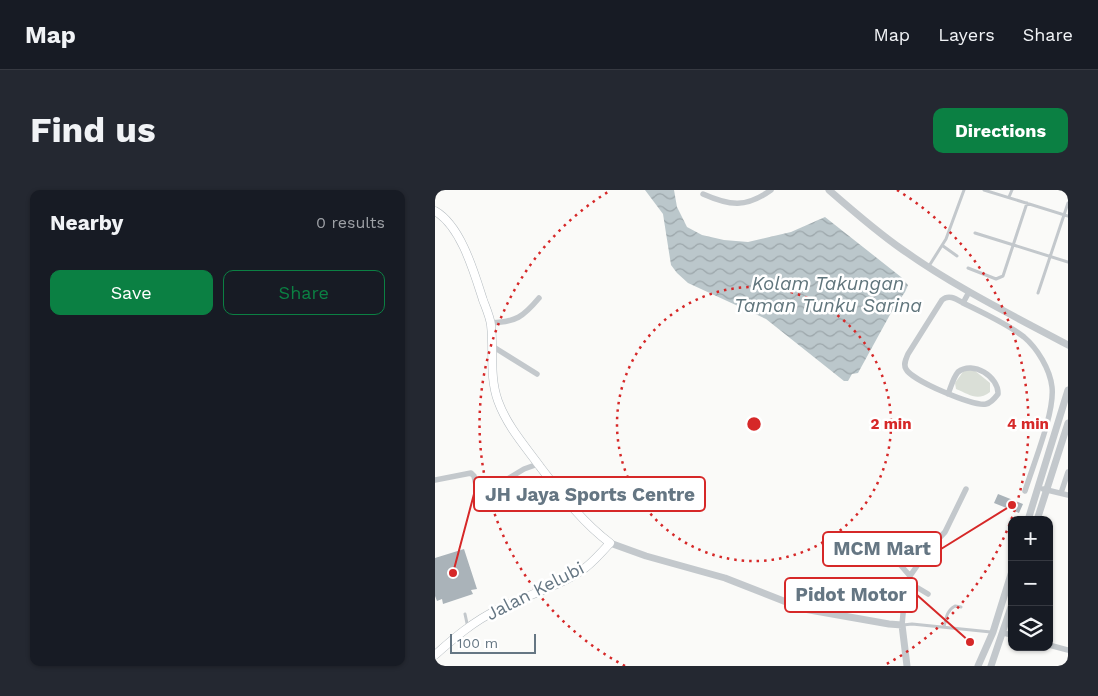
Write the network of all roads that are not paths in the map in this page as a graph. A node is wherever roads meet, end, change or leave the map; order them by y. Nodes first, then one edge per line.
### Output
1 (771, 190) edge
2 (829, 190) edge
3 (964, 190) edge
4 (984, 190) edge
5 (1012, 190) edge
6 (703, 194) dead end
7 (1009, 197) junction
8 (1027, 203) junction
9 (1068, 203) edge
10 (435, 211) edge
11 (1066, 216) edge
12 (975, 233) dead end
13 (1013, 244) junction
14 (943, 246) junction
15 (957, 256) dead end
16 (1050, 257) junction
17 (1068, 262) edge
18 (928, 267) junction
19 (969, 268) dead end
20 (969, 292) junction
21 (1038, 293) dead end
22 (539, 298) dead end
23 (963, 303) junction
24 (491, 323) junction
25 (1068, 345) edge
26 (492, 346) junction
27 (537, 374) dead end
28 (1068, 390) edge
29 (948, 394) junction
30 (1068, 423) edge
31 (538, 464) junction
32 (1068, 472) edge
33 (1067, 478) edge
34 (435, 480) edge
35 (1038, 488) junction
36 (966, 489) dead end
37 (1047, 490) junction
38 (1025, 491) dead end
39 (1061, 493) junction
40 (1068, 495) edge
41 (1029, 516) edge
42 (1038, 516) edge
43 (610, 543) junction
44 (876, 553) dead end
45 (910, 576) junction
46 (907, 584) junction
47 (1008, 584) edge
48 (928, 594) dead end
49 (1011, 606) edge
50 (961, 607) dead end
51 (465, 614) dead end
52 (903, 625) junction
53 (944, 627) junction
54 (468, 628) junction
55 (993, 632) junction
56 (1003, 633) junction
57 (1008, 634) edge
58 (1053, 646) edge
59 (1068, 650) edge
60 (435, 656) edge
61 (907, 666) edge
62 (978, 666) edge
63 (991, 666) edge

1 - 6 street
2 - 18 street
3 - 14 lane
4 - 7 lane
5 - 7 lane
7 - 8 lane
8 - 11 lane
8 - 13 lane
9 - 11 lane
10 - 24 main road
11 - 16 lane
12 - 13 lane
13 - 16 lane
13 - 19 lane
14 - 15 lane
14 - 18 lane
16 - 17 lane
16 - 21 lane
18 - 20 street
20 - 23 street
20 - 25 street
22 - 24 street
23 - 29 street
23 - 38 street
24 - 26 main road
26 - 27 street
26 - 31 main road
28 - 35 street
29 - 29 street
30 - 37 street
31 - 34 street
31 - 43 main road
32 - 33 street
33 - 39 street
35 - 37 street
35 - 41 street
36 - 45 street
37 - 39 street
37 - 42 street
39 - 40 street
43 - 52 street
43 - 54 main road, Jalan Kelubi
44 - 45 street
45 - 46 street
46 - 48 street
46 - 52 street
47 - 55 street
49 - 56 street
50 - 53 lane
51 - 54 lane
52 - 53 lane
52 - 61 street
53 - 55 lane
54 - 60 main road, Jalan Kelubi
55 - 62 street
56 - 57 street
56 - 63 street
58 - 59 street

